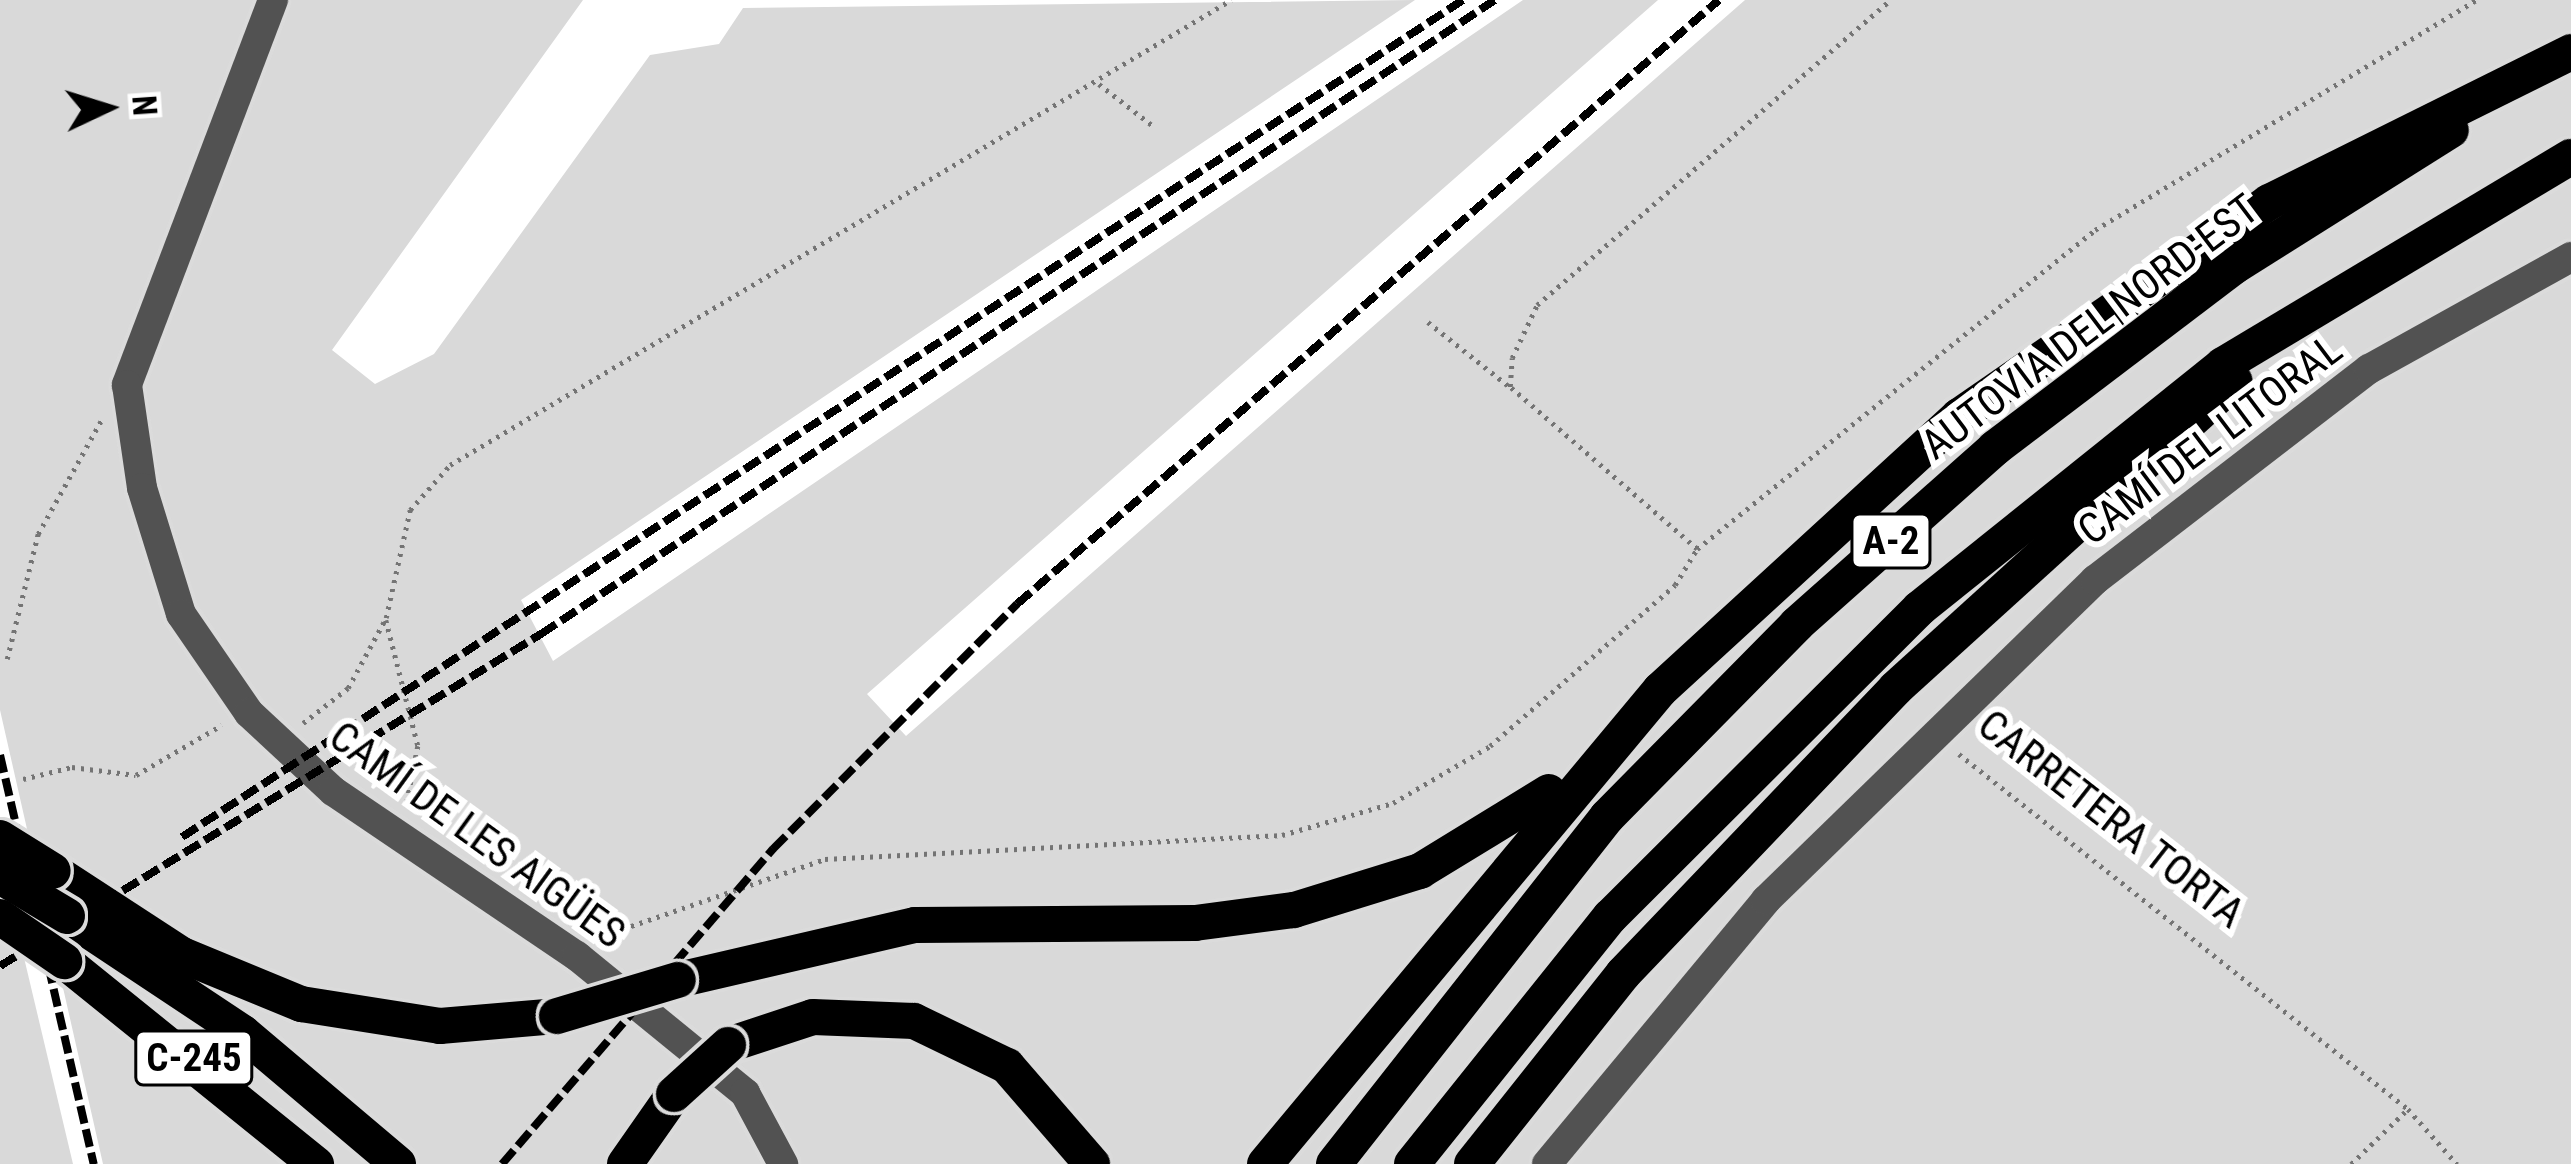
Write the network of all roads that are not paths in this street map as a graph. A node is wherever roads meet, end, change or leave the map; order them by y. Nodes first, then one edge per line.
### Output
1 (273, 0) edge
2 (2571, 53) edge
3 (2571, 157) edge
4 (2571, 257) edge
5 (2316, 304) junction
6 (1931, 733) joint
7 (1596, 759) junction
8 (0, 838) edge
9 (0, 876) edge
10 (0, 917) edge
11 (316, 1164) edge
12 (398, 1164) edge
13 (626, 1164) edge
14 (783, 1164) edge
15 (1092, 1164) edge
16 (1265, 1164) edge
17 (1334, 1164) edge
18 (1412, 1164) edge
19 (1472, 1164) edge
20 (1547, 1164) edge

1 - 14 street, CAMÍ DE LES AIGÜES
2 - 7 highway
2 - 17 highway, AUTOVIA DEL NORD-EST / A-2
3 - 5 highway, A-2
4 - 6 street, CAMÍ DEL LITORAL
5 - 18 highway, A-2
5 - 19 highway
6 - 20 street, CARRETERA TORTA
7 - 8 highway, bridge
7 - 16 highway
9 - 12 highway, C-245, bridge
10 - 11 highway, C-245, bridge
13 - 15 highway, bridge

